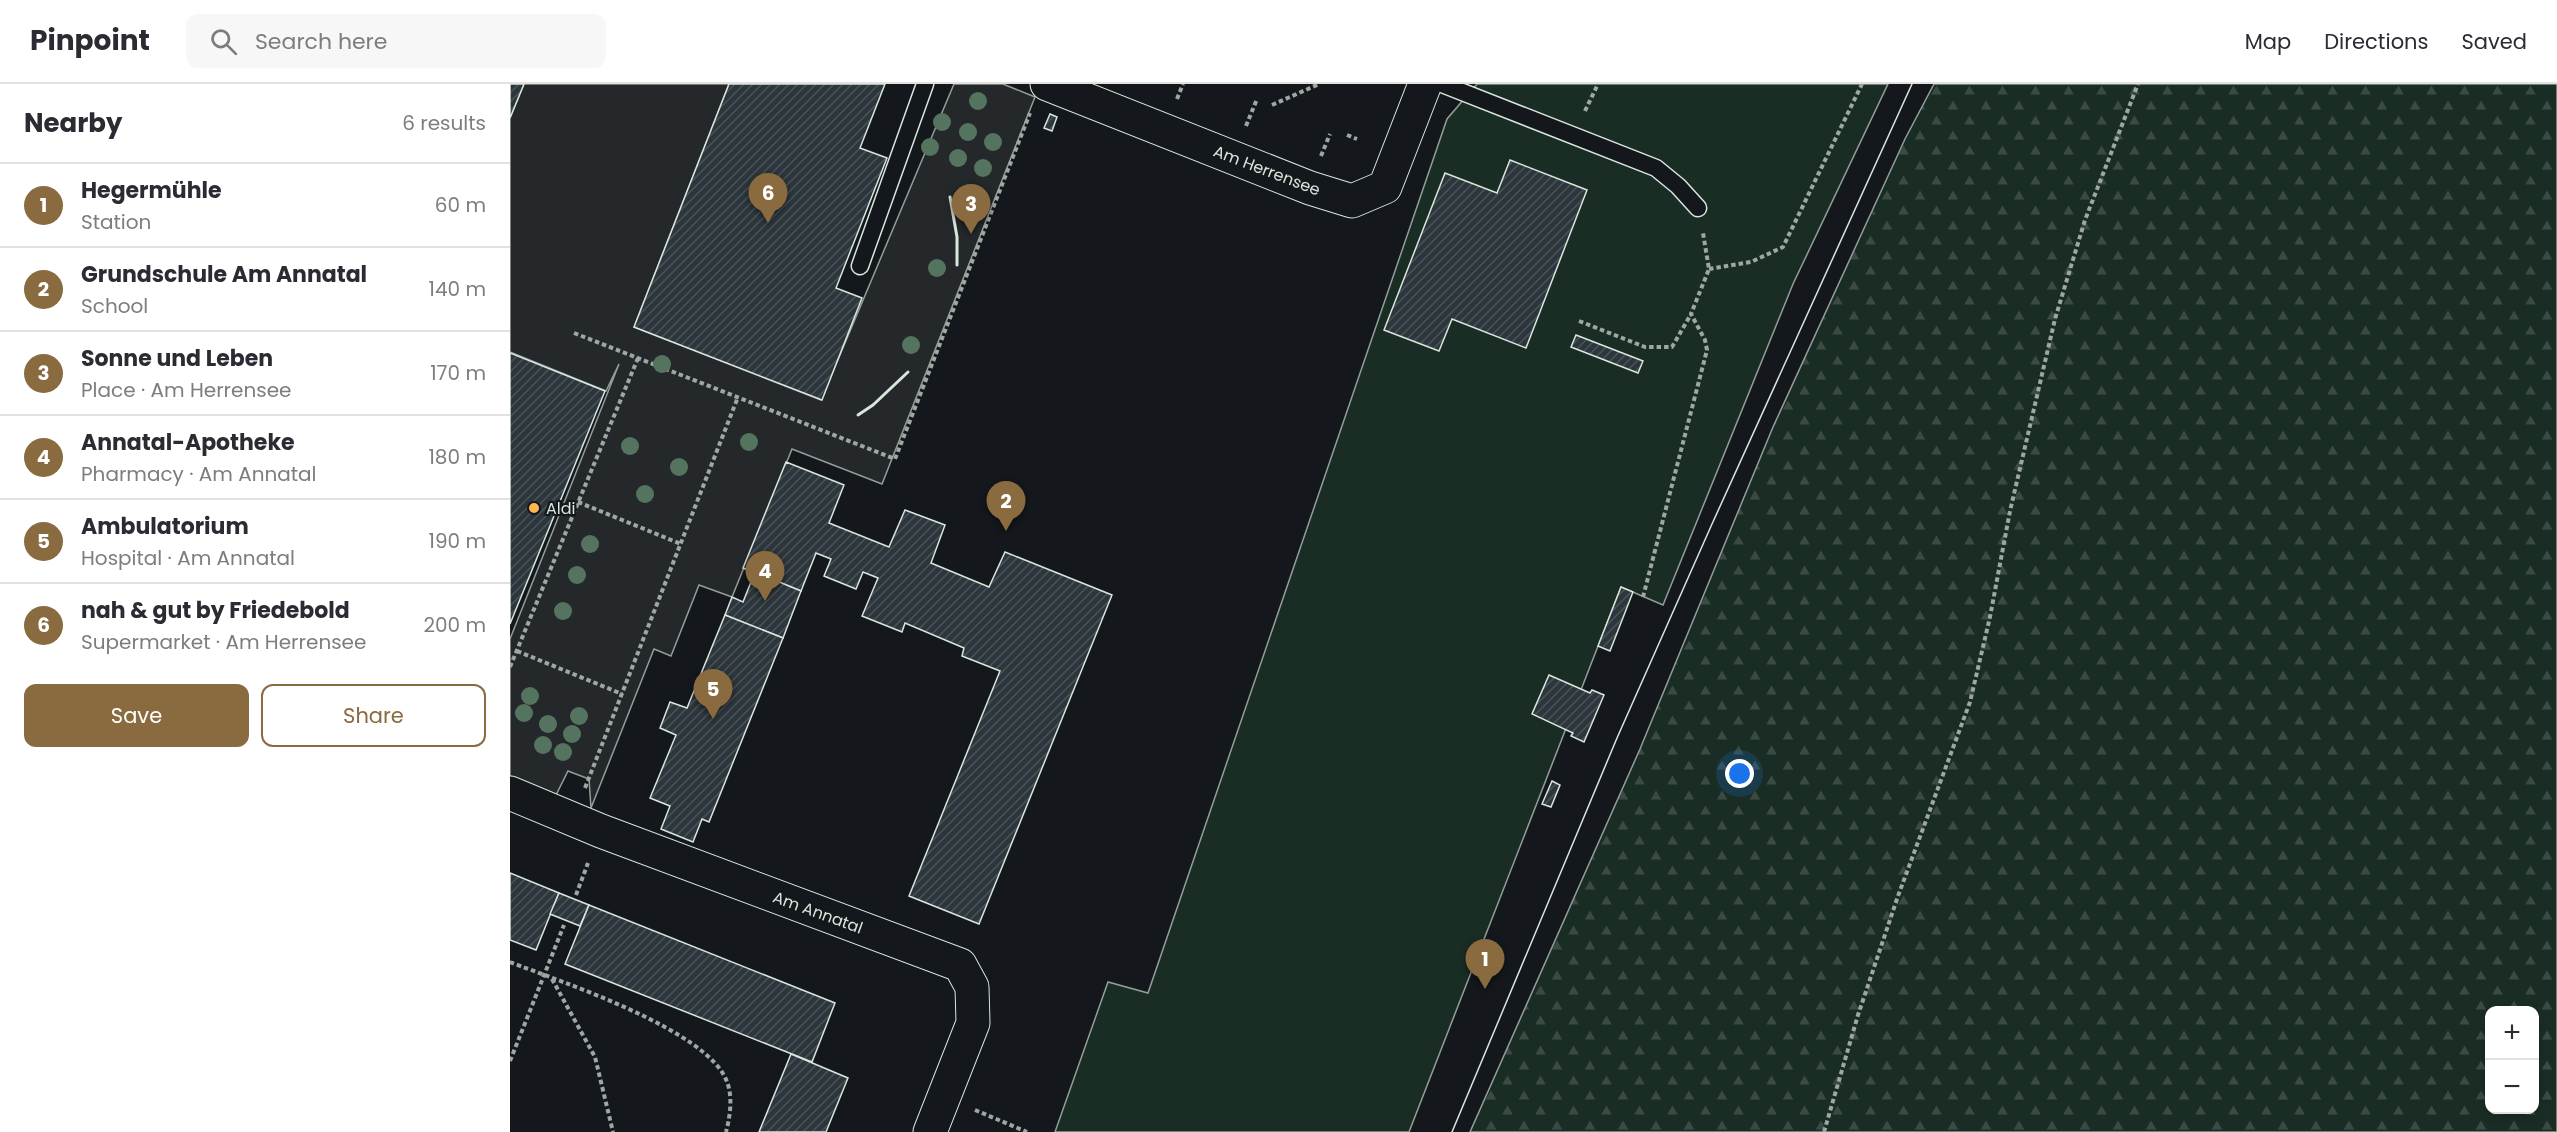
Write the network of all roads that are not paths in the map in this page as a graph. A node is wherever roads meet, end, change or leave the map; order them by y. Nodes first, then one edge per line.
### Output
1 (925, 84) edge
2 (1425, 84) edge
3 (1442, 84) edge
4 (1040, 95) edge
5 (1698, 208) road end
6 (860, 266) dead end
7 (510, 792) edge
8 (930, 1132) edge

1 - 6 lane
2 - 4 street, Am Herrensee
3 - 5 lane
7 - 8 street, Am Annatal

